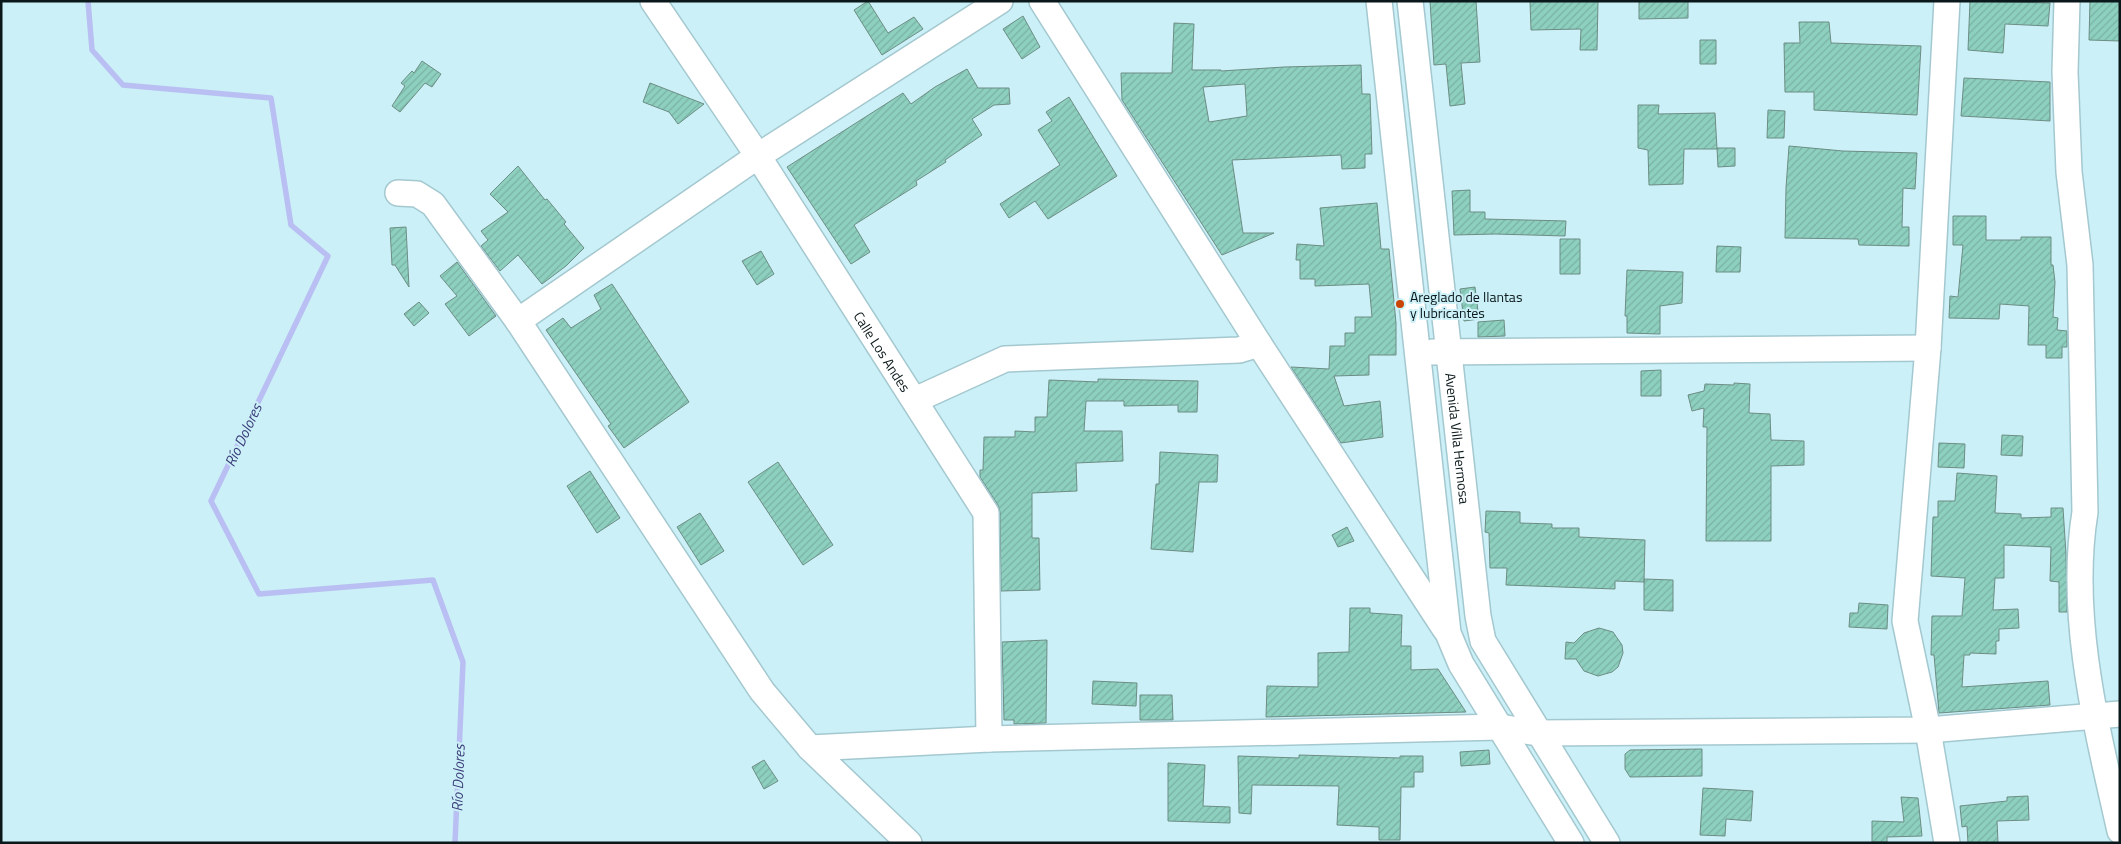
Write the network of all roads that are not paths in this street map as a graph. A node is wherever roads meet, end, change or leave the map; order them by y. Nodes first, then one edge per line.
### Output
1 (652, 1) edge
2 (1000, 1) edge
3 (1042, 1) edge
4 (1379, 1) edge
5 (1410, 1) edge
6 (1947, 1) edge
7 (2067, 1) edge
8 (758, 156) junction
9 (398, 193) dead end
10 (518, 321) junction
11 (1259, 344) junction
12 (1928, 348) junction
13 (1418, 350) junction
14 (1449, 353) junction
15 (915, 400) junction
16 (1448, 633) junction
17 (2120, 714) edge
18 (2094, 716) junction
19 (1500, 727) junction
20 (1928, 730) junction
21 (1538, 733) junction
22 (989, 739) junction
23 (810, 748) junction
24 (2120, 831) edge
25 (909, 843) edge
26 (1571, 843) edge
27 (1606, 843) edge
28 (1947, 843) edge

1 - 8 street, Calle Los Andes
2 - 8 street
3 - 11 street
4 - 13 street
5 - 14 street, Avenida Villa Hermosa
6 - 12 street
7 - 18 street
8 - 10 street
8 - 15 street, Calle Los Andes
9 - 10 street
10 - 23 street
11 - 15 street
11 - 16 street
12 - 14 street
12 - 20 street
13 - 14 street
13 - 16 street
14 - 21 street, Avenida Villa Hermosa
15 - 22 street, Calle Los Andes
16 - 19 street
17 - 18 street
18 - 20 street
18 - 24 street
19 - 21 street
19 - 22 street
19 - 26 street
20 - 21 street
20 - 28 street
21 - 27 street, Avenida Villa Hermosa
22 - 23 street
23 - 25 street

